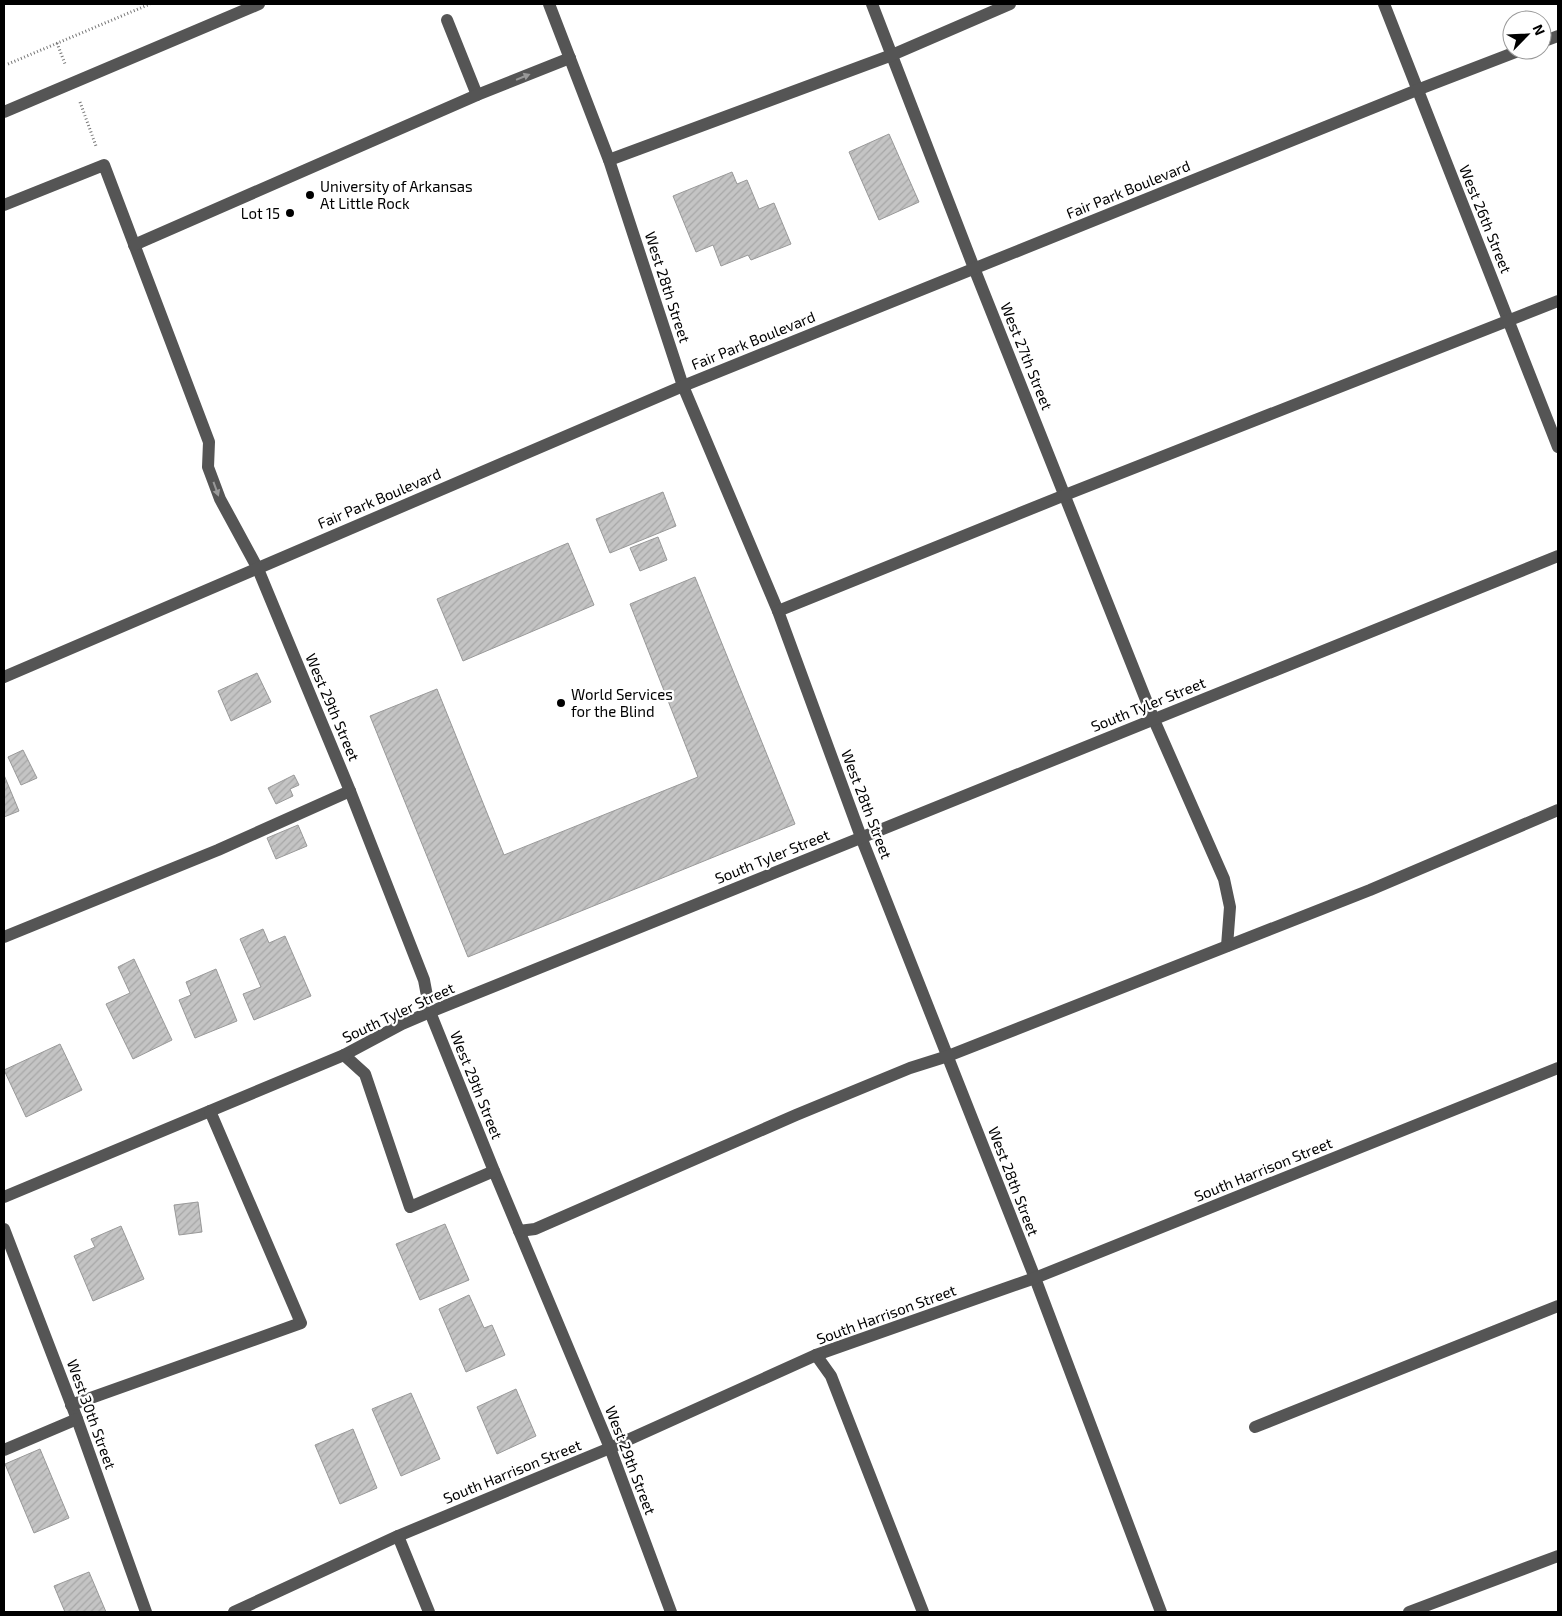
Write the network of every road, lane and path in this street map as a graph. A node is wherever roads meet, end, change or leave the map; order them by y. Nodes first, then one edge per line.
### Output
1 (150, 4) edge
2 (259, 4) edge
3 (549, 4) edge
4 (872, 4) edge
5 (1010, 4) edge
6 (1384, 4) edge
7 (447, 20) dead end
8 (892, 54) junction
9 (1502, 57) edge
10 (570, 58) junction
11 (8, 64) dead end
12 (1417, 90) junction
13 (477, 95) junction
14 (4, 112) edge
15 (609, 160) junction
16 (4, 205) edge
17 (134, 245) junction
18 (974, 268) junction
19 (1558, 301) edge
20 (1509, 320) junction
21 (683, 386) junction
22 (1558, 447) edge
23 (1065, 495) junction
24 (1558, 556) edge
25 (258, 569) junction
26 (778, 611) junction
27 (4, 677) edge
28 (1154, 720) junction
29 (350, 791) junction
30 (1558, 810) edge
31 (861, 837) junction
32 (4, 937) edge
33 (1227, 946) junction
34 (430, 1012) junction
35 (344, 1055) junction
36 (948, 1056) junction
37 (1558, 1068) edge
38 (210, 1111) junction
39 (494, 1171) junction
40 (4, 1197) edge
41 (4, 1229) edge
42 (519, 1231) junction
43 (1035, 1278) junction
44 (1558, 1306) edge
45 (816, 1356) junction
46 (72, 1405) junction
47 (77, 1419) junction
48 (1255, 1427) dead end
49 (610, 1448) junction
50 (4, 1450) edge
51 (398, 1536) junction
52 (1558, 1556) edge
53 (146, 1612) edge
54 (234, 1612) edge
55 (429, 1612) edge
56 (671, 1612) edge
57 (923, 1612) edge
58 (1162, 1612) edge
59 (1410, 1612) edge

1 - 11 path
2 - 14 street
3 - 10 street, West 28th Street
4 - 8 street, West 27th Street
5 - 8 street
6 - 12 street, West 26th Street
7 - 13 street
8 - 15 street
8 - 18 street, West 27th Street
9 - 12 street, Fair Park Boulevard
13 -> 10 street
10 - 15 street, West 28th Street
12 - 18 street, Fair Park Boulevard
12 - 20 street, West 26th Street
13 - 17 street
15 - 21 street, West 28th Street
16 - 17 street
17 -> 25 street, West 29th Street
18 - 21 street, Fair Park Boulevard
18 - 23 street, West 27th Street
19 - 20 street
20 - 22 street, West 26th Street
20 - 23 street
21 - 25 street, Fair Park Boulevard
21 - 26 street, West 28th Street
23 - 26 street
23 - 28 street, West 27th Street
24 - 28 street, South Tyler Street
25 - 27 street, Fair Park Boulevard
25 - 29 street, West 29th Street
26 - 31 street, West 28th Street
28 - 31 street, South Tyler Street
28 - 33 street, West 27th Street
29 - 32 street
29 - 34 street, West 29th Street
30 - 33 street
31 - 34 street, South Tyler Street
31 - 36 street, West 28th Street
33 - 36 street
34 - 35 street, South Tyler Street
34 - 39 street, West 29th Street
35 - 38 street, South Tyler Street
35 - 39 street
36 - 42 street
36 - 43 street, West 28th Street
37 - 43 street, South Harrison Street
38 - 40 street, South Tyler Street
38 - 46 street
39 - 42 street, West 29th Street
41 - 46 street, West 30th Street
42 - 49 street, West 29th Street
43 - 45 street, South Harrison Street
43 - 58 street, West 28th Street
44 - 48 street
45 - 49 street, South Harrison Street
45 - 57 street
46 - 47 street, West 30th Street
47 - 50 street
47 - 53 street, West 30th Street
49 - 51 street, South Harrison Street
49 - 56 street, West 29th Street
51 - 54 street, South Harrison Street
51 - 55 street
52 - 59 street

